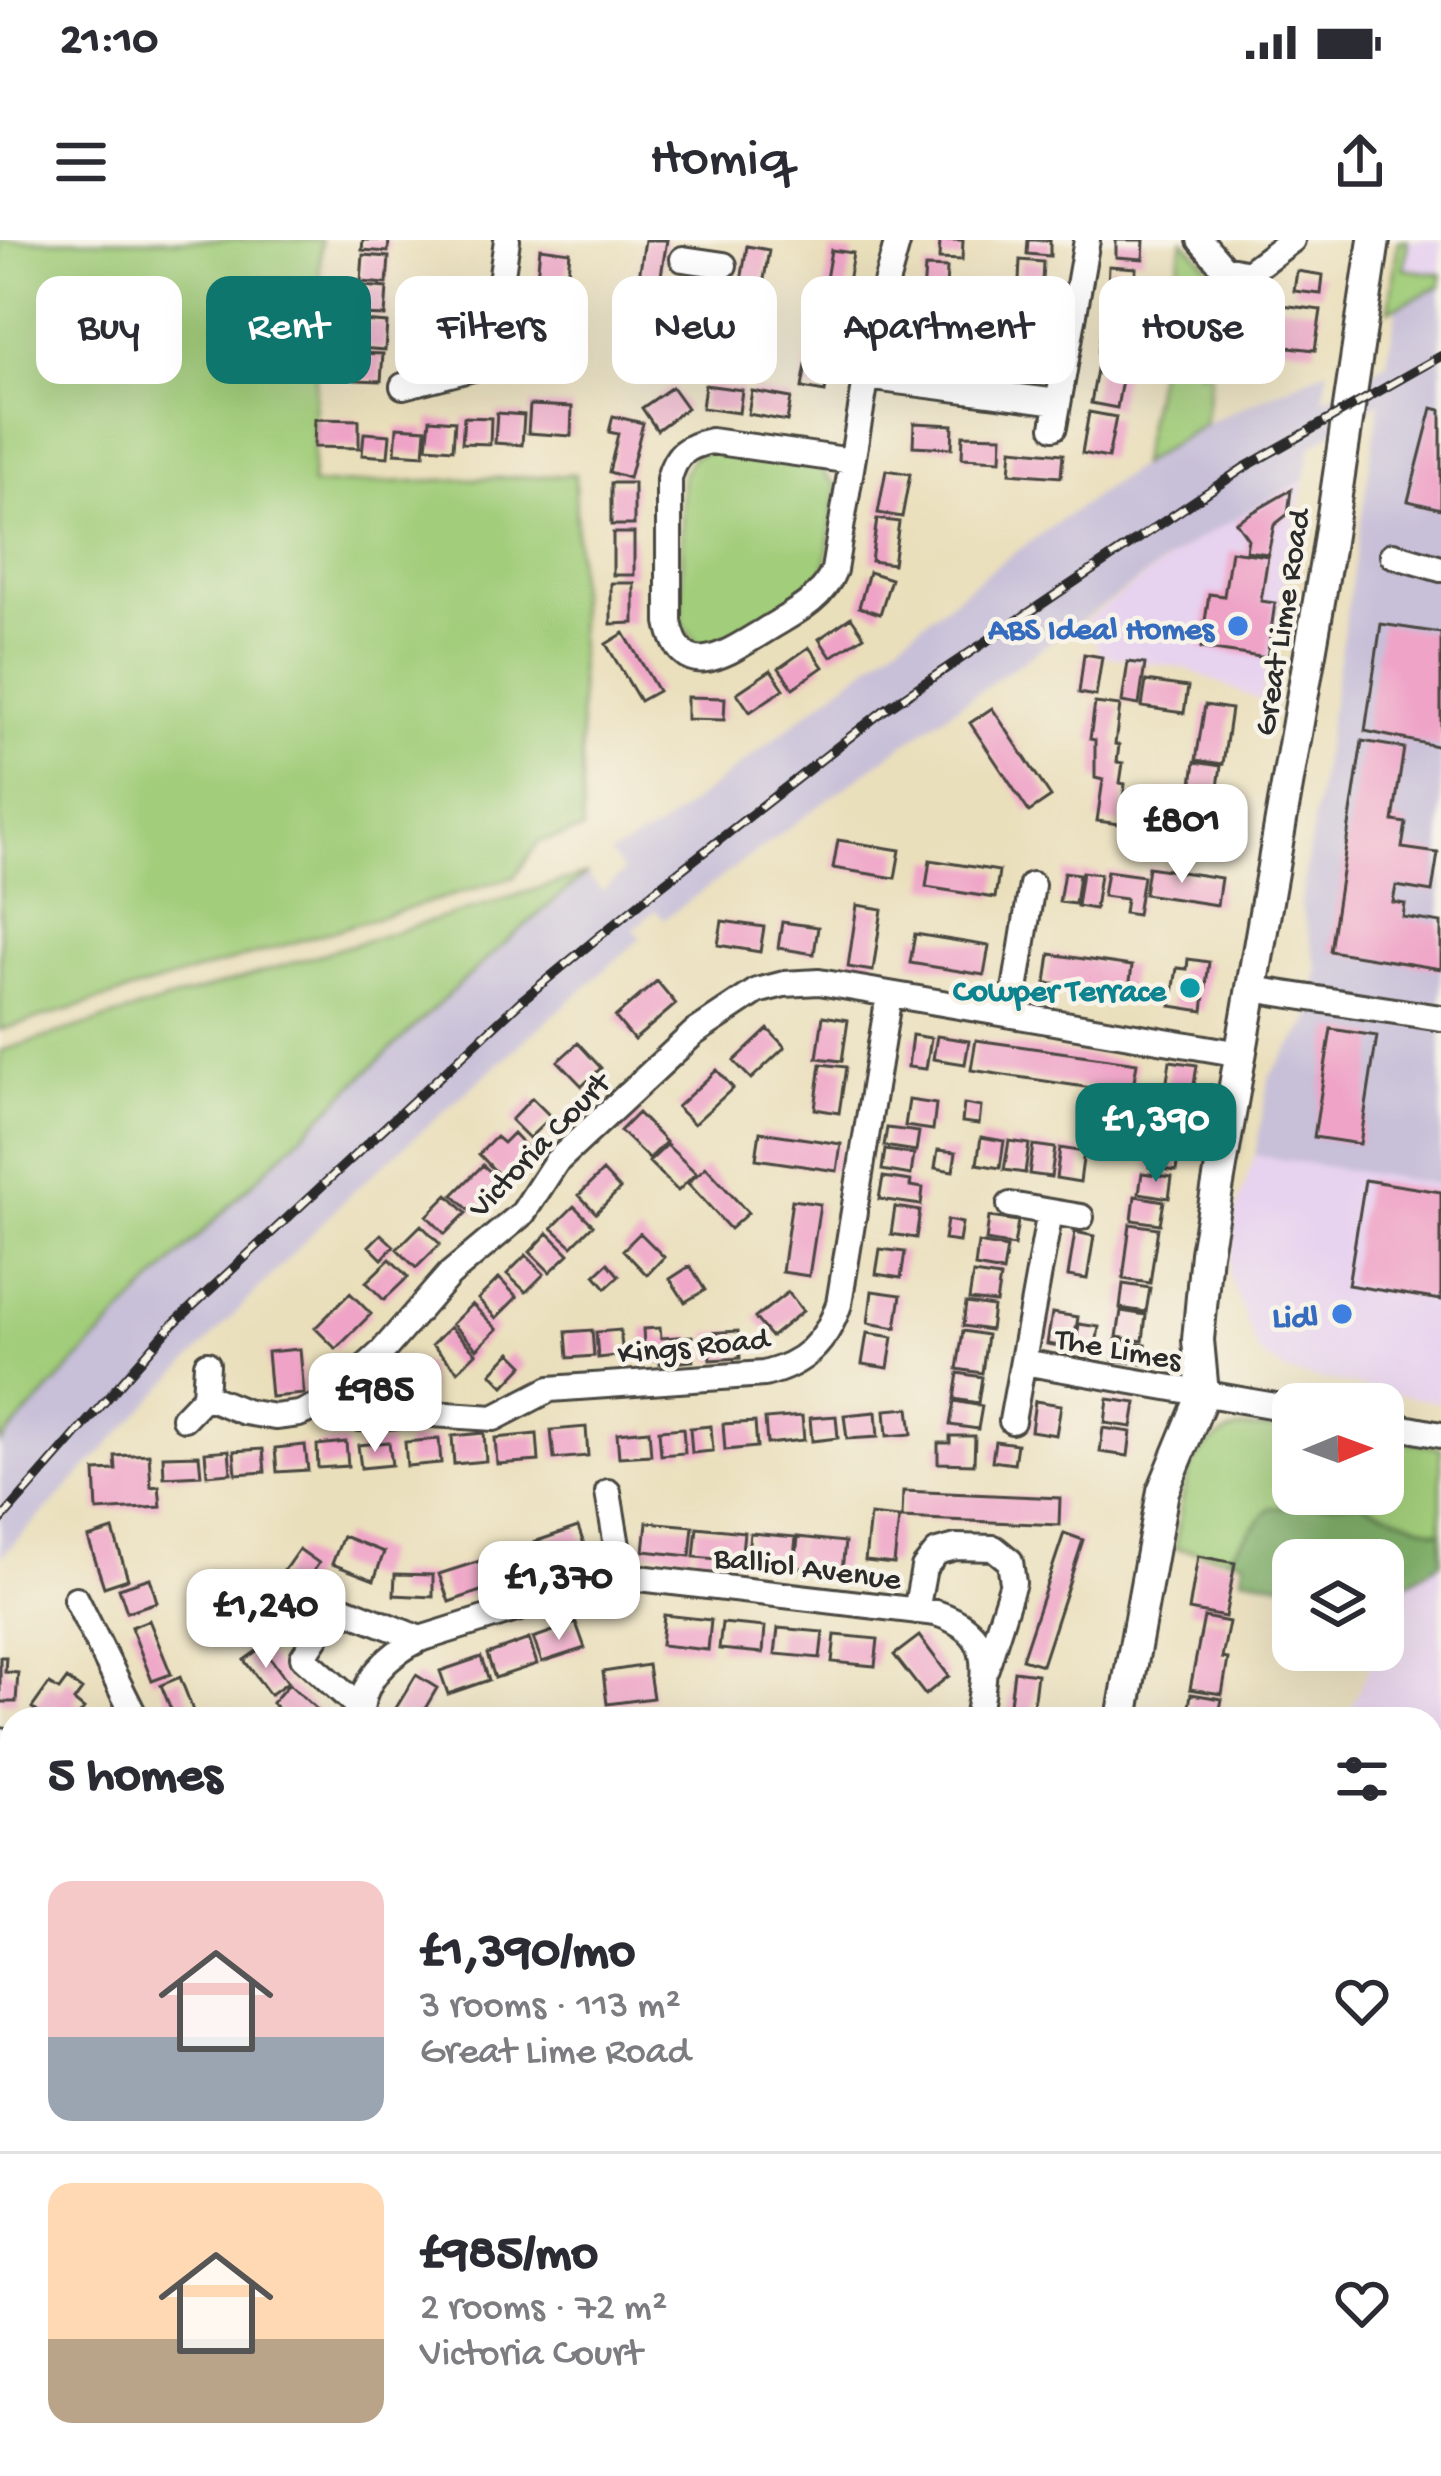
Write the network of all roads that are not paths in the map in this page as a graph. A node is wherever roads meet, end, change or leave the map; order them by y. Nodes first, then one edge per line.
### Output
1 (507, 240) edge
2 (898, 240) edge
3 (1087, 240) edge
4 (1200, 240) edge
5 (1292, 240) edge
6 (1374, 240) edge
7 (502, 276) edge
8 (888, 276) edge
9 (1075, 308) edge
10 (411, 384) edge
11 (865, 384) edge
12 (901, 384) edge
13 (1061, 384) edge
14 (403, 386) dead end
15 (851, 461) junction
16 (1393, 555) dead end
17 (1441, 569) edge
18 (1032, 884) dead end
19 (1252, 989) junction
20 (889, 995) junction
21 (1011, 1016) junction
22 (1441, 1018) edge
23 (1241, 1054) junction
24 (1010, 1205) dead end
25 (1049, 1212) junction
26 (1081, 1217) dead end
27 (1023, 1362) junction
28 (207, 1364) dead end
29 (1203, 1394) junction
30 (206, 1396) junction
31 (327, 1402) junction
32 (1272, 1406) edge
33 (422, 1414) joint
34 (184, 1418) dead end
35 (1012, 1421) dead end
36 (1404, 1428) edge
37 (1441, 1435) edge
38 (608, 1492) dead end
39 (622, 1576) junction
40 (76, 1599) dead end
41 (916, 1610) junction
42 (420, 1639) junction
43 (986, 1668) junction
44 (130, 1707) edge
45 (354, 1707) edge
46 (363, 1707) edge
47 (979, 1707) edge
48 (1124, 1707) edge

1 - 7 street
2 - 8 street
3 - 9 street
4 - 5 street
6 - 19 main road, Great Lime Road
10 - 14 street
11 - 15 street
12 - 13 street
15 - 15 street
16 - 17 street
18 - 21 street
19 - 22 street
19 - 23 main road, Great Lime Road
20 - 21 street, Victoria Court
20 - 31 street, Victoria Court
20 - 33 street, Kings Road
21 - 23 street, Victoria Court
23 - 29 main road, Great Lime Road
24 - 25 street
25 - 26 street
25 - 27 street, The Limes
27 - 29 street, The Limes
27 - 35 street, The Limes
28 - 30 street
29 - 32 street, The Limes
29 - 48 main road, Great Lime Road
30 - 31 street, Victoria Court
30 - 34 street
31 - 33 street, Victoria Court
36 - 37 street
38 - 39 street
39 - 41 street, Balliol Avenue
39 - 42 street, Balliol Avenue
40 - 44 street
41 - 43 street, Balliol Avenue
41 - 43 street, Balliol Avenue
42 - 45 street, Balliol Avenue
42 - 46 street, Balliol Avenue
43 - 47 street, Balliol Avenue

